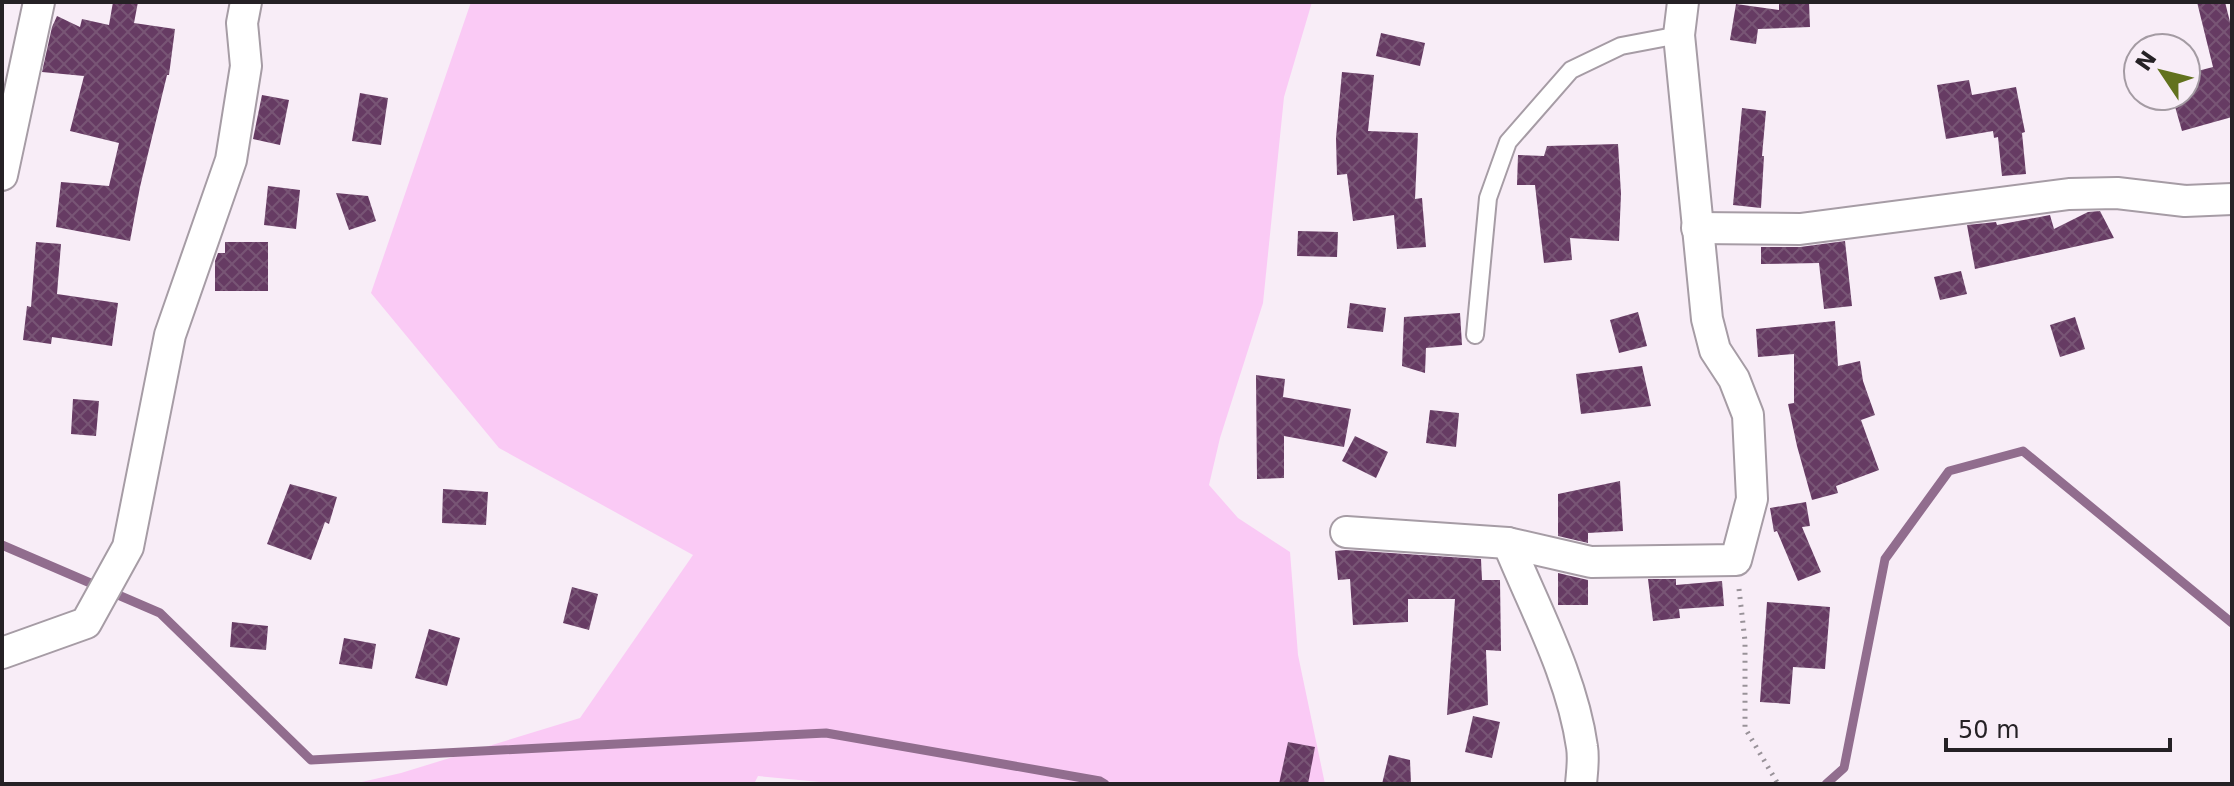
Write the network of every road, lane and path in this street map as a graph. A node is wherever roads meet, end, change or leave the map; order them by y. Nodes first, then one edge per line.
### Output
1 (39, 2) edge
2 (246, 2) edge
3 (1683, 2) edge
4 (1679, 35) junction
5 (2, 175) edge
6 (2232, 199) edge
7 (1697, 228) junction
8 (1475, 335) dead end
9 (1346, 532) dead end
10 (1508, 543) junction
11 (1736, 560) junction
12 (2, 653) edge
13 (1581, 784) edge
14 (1778, 784) edge

1 - 5 street
2 - 12 street
3 - 4 street
4 - 7 street
4 - 8 lane
6 - 7 street
7 - 11 street
9 - 10 street
10 - 11 street
10 - 13 street
11 - 14 path

